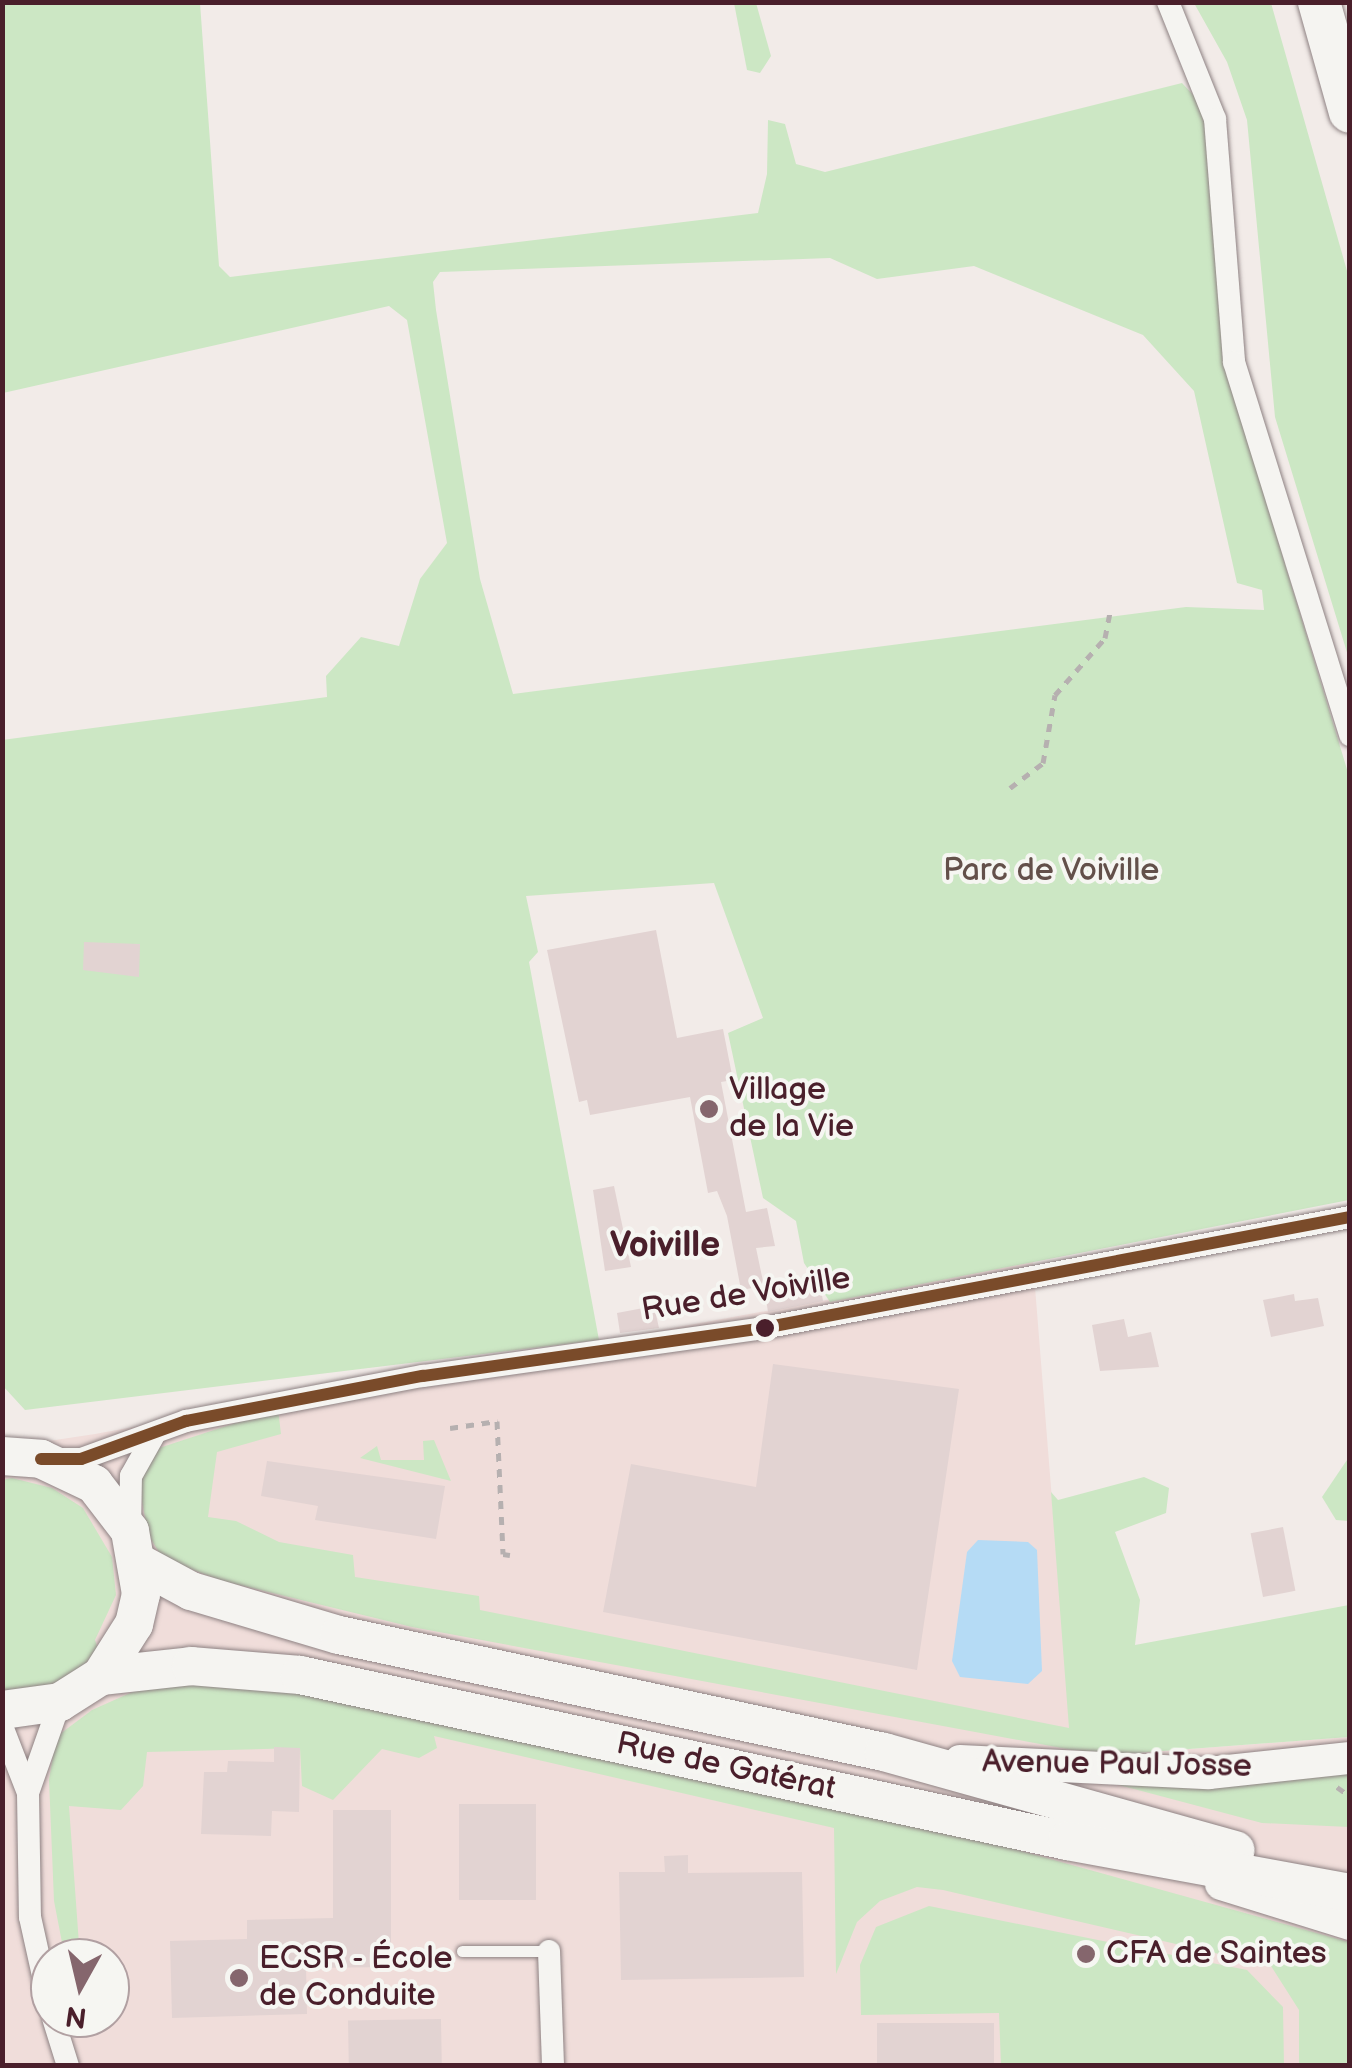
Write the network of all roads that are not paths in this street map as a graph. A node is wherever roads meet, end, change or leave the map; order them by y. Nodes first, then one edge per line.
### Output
1 (1168, 2) edge
2 (1318, 2) edge
3 (1350, 112) edge
4 (1350, 735) edge
5 (1350, 1217) edge
6 (154, 1435) junction
7 (2, 1456) edge
8 (41, 1459) junction
9 (134, 1547) junction
10 (101, 1676) junction
11 (60, 1702) junction
12 (2, 1710) edge
13 (2, 1726) edge
14 (884, 1752) junction
15 (1350, 1758) edge
16 (28, 1793) junction
17 (1067, 1840) junction
18 (1350, 1881) edge
19 (1350, 1893) edge
20 (1350, 1924) edge
21 (35, 1938) edge
22 (549, 1950) joint
23 (462, 1951) dead end
24 (59, 2038) edge
25 (68, 2066) edge
26 (553, 2066) edge

1 - 4 street
2 - 3 highway
5 - 6 street, Rue de Voiville
6 - 8 street, Rue de Voiville
6 - 9 street
7 - 8 main road
8 - 9 main road
9 - 10 main road
9 - 14 main road, Rue de Gatérat
10 - 11 main road
10 - 17 main road, Rue de Gatérat
11 - 12 main road
11 - 16 street
13 - 16 street
14 - 15 main road, Avenue Paul Josse
14 - 18 main road, Rue de Gatérat
16 - 21 street
17 - 19 main road, Rue de Gatérat
17 - 20 main road
22 - 23 lane
22 - 26 street
24 - 25 street

